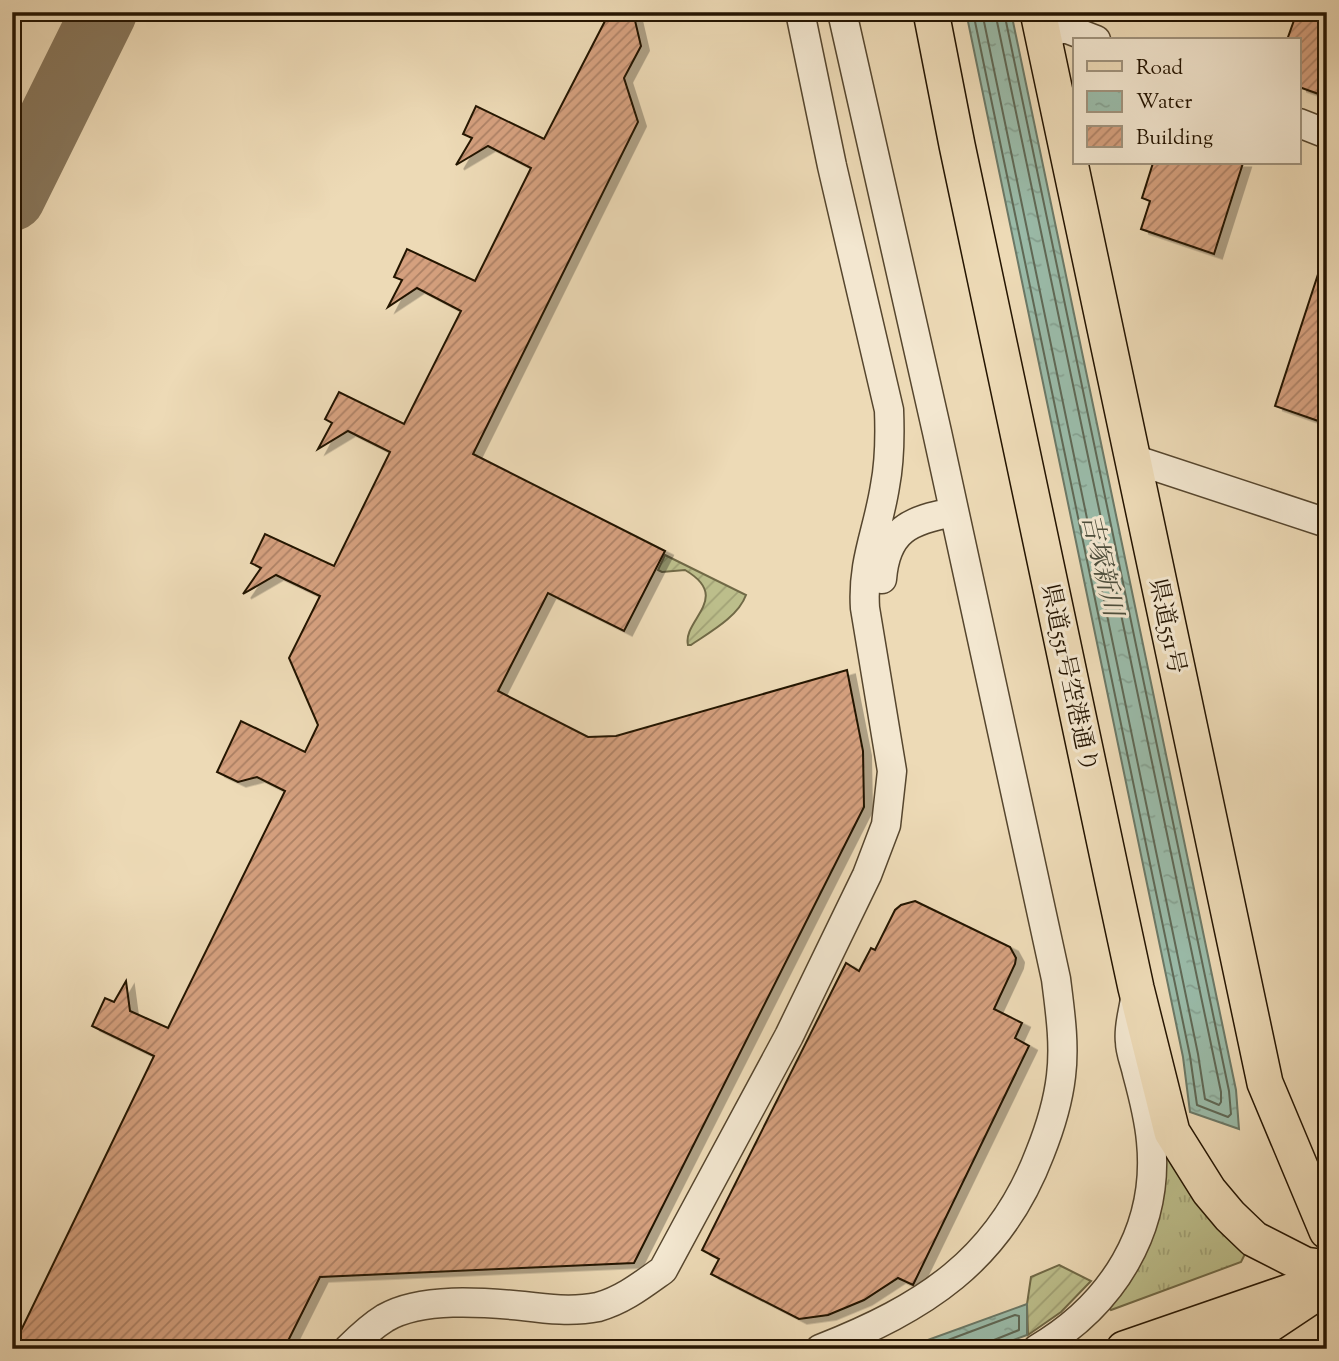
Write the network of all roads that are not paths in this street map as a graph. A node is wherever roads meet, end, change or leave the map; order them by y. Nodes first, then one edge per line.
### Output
1 (800, 12) edge
2 (842, 12) edge
3 (932, 12) edge
4 (1041, 24) edge
5 (1091, 38) edge
6 (1300, 123) edge
7 (1327, 134) edge
8 (1133, 459) junction
9 (954, 512) junction
10 (1327, 523) edge
11 (874, 662) junction
12 (1136, 988) junction
13 (1327, 1231) edge
14 (1327, 1268) edge
15 (1327, 1279) edge
16 (1327, 1286) edge
17 (348, 1349) edge
18 (820, 1349) edge
19 (1037, 1349) edge
20 (1124, 1349) edge
21 (1208, 1349) edge

1 - 11 street
2 - 9 street
3 - 12 main road, 県道551号空港通り
4 - 5 street
4 - 8 main road, 県道551号
6 - 7 street
8 - 10 street
8 - 13 main road, 県道551号
9 - 11 street
9 - 18 street
11 - 17 street
12 - 14 main road, 県道551号空港通り
12 - 19 street
15 - 20 main road
16 - 21 main road

